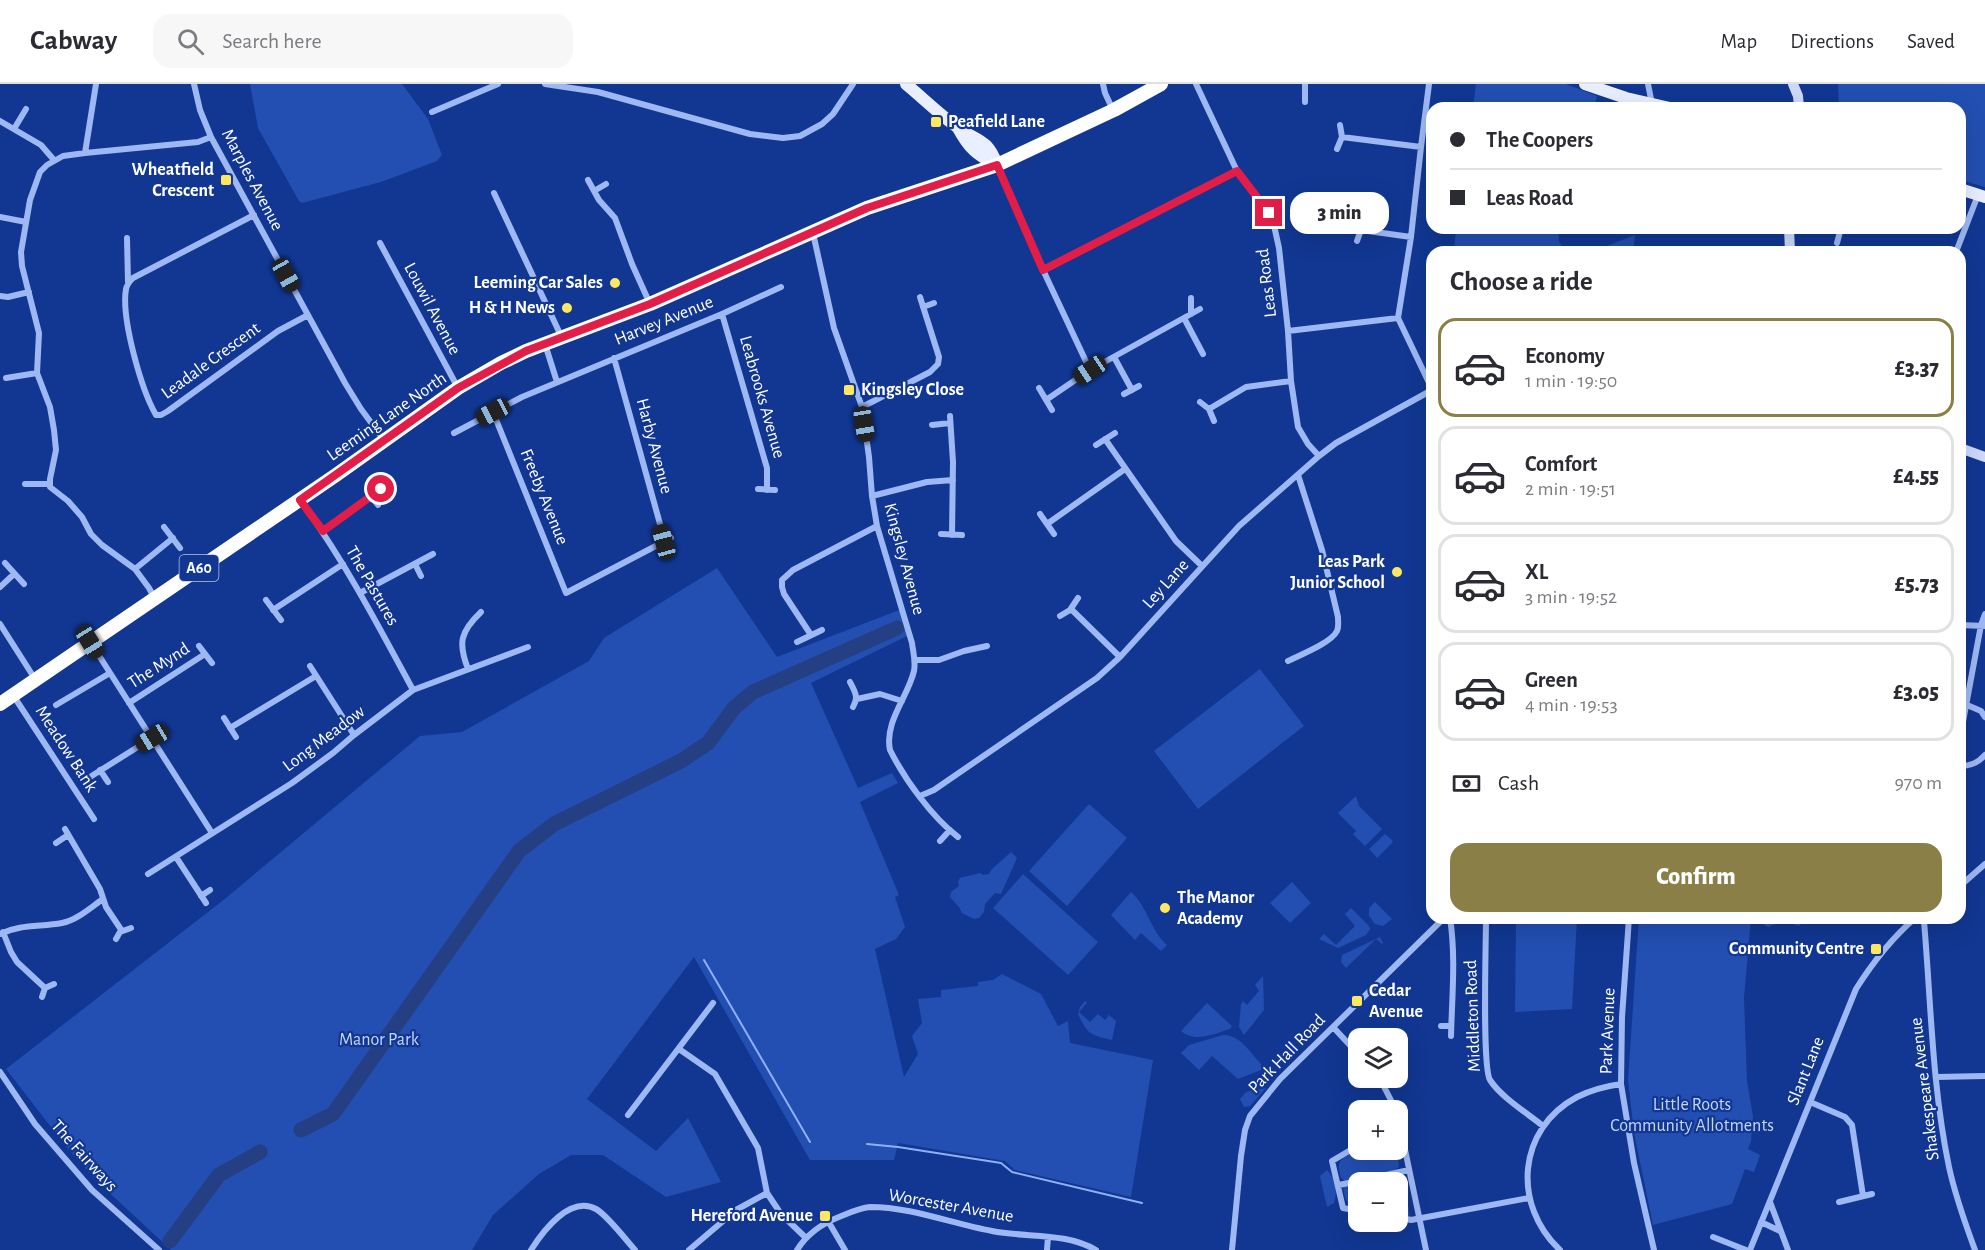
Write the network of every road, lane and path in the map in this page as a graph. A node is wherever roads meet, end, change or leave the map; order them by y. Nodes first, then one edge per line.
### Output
1 (96, 84) edge
2 (194, 84) edge
3 (498, 84) edge
4 (545, 84) edge
5 (906, 84) edge
6 (1103, 84) edge
7 (1161, 84) edge
8 (1196, 84) edge
9 (1305, 84) edge
10 (1430, 84) edge
11 (1585, 84) edge
12 (1648, 84) edge
13 (1793, 84) edge
14 (850, 85) edge
15 (1305, 102) dead end
16 (1427, 102) edge
17 (1629, 102) edge
18 (1652, 102) edge
19 (1798, 102) edge
20 (26, 109) dead end
21 (1426, 109) edge
22 (1114, 110) junction
23 (432, 112) dead end
24 (0, 121) edge
25 (1340, 125) dead end
26 (14, 129) junction
27 (211, 137) junction
28 (1342, 138) junction
29 (1420, 147) junction
30 (1337, 149) dead end
31 (85, 153) junction
32 (54, 160) junction
33 (997, 165) junction
34 (1237, 171) junction
35 (588, 180) dead end
36 (606, 184) dead end
37 (594, 191) junction
38 (1966, 191) edge
39 (494, 193) dead end
40 (1982, 196) edge
41 (254, 215) junction
42 (0, 217) edge
43 (1360, 217) dead end
44 (26, 222) junction
45 (1361, 230) junction
46 (1966, 230) edge
47 (813, 231) junction
48 (1839, 234) edge
49 (1411, 237) junction
50 (127, 238) dead end
51 (1357, 241) dead end
52 (380, 243) dead end
53 (1837, 243) dead end
54 (1043, 270) junction
55 (128, 282) junction
56 (781, 287) dead end
57 (29, 292) junction
58 (0, 296) edge
59 (920, 297) dead end
60 (1191, 298) dead end
61 (934, 303) dead end
62 (650, 304) junction
63 (923, 307) junction
64 (1200, 309) dead end
65 (722, 314) junction
66 (1191, 314) junction
67 (308, 315) junction
68 (1184, 318) junction
69 (1398, 318) junction
70 (1288, 331) junction
71 (562, 338) junction
72 (545, 344) junction
73 (1203, 354) dead end
74 (1114, 357) junction
75 (614, 358) junction
76 (1090, 370) junction
77 (37, 373) junction
78 (1426, 377) edge
79 (6, 378) dead end
80 (1291, 381) junction
81 (557, 382) junction
82 (1139, 386) dead end
83 (458, 388) junction
84 (1039, 388) dead end
85 (1132, 390) junction
86 (1426, 393) edge
87 (1124, 394) dead end
88 (1046, 400) junction
89 (1200, 402) dead end
90 (862, 407) junction
91 (1209, 409) junction
92 (1052, 410) dead end
93 (493, 412) junction
94 (1214, 421) dead end
95 (932, 425) dead end
96 (454, 433) dead end
97 (1115, 433) dead end
98 (1105, 439) junction
99 (384, 440) junction
100 (1096, 445) dead end
101 (1966, 450) edge
102 (1319, 456) junction
103 (1985, 457) edge
104 (1125, 469) junction
105 (1298, 475) junction
106 (953, 480) junction
107 (25, 484) dead end
108 (50, 484) junction
109 (381, 489) dead end
110 (758, 489) dead end
111 (767, 490) junction
112 (775, 490) dead end
113 (371, 496) junction
114 (872, 496) junction
115 (300, 500) junction
116 (378, 505) dead end
117 (1040, 514) dead end
118 (1047, 524) junction
119 (877, 526) junction
120 (164, 527) dead end
121 (323, 531) junction
122 (941, 534) dead end
123 (1054, 534) dead end
124 (952, 535) junction
125 (962, 535) dead end
126 (173, 538) junction
127 (671, 538) dead end
128 (664, 542) junction
129 (180, 548) dead end
130 (433, 554) dead end
131 (5, 563) dead end
132 (343, 564) junction
133 (415, 564) junction
134 (1202, 566) junction
135 (135, 569) junction
136 (14, 574) junction
137 (421, 576) dead end
138 (24, 584) dead end
139 (0, 587) edge
140 (360, 593) junction
141 (155, 598) junction
142 (1078, 598) dead end
143 (266, 600) dead end
144 (1071, 609) junction
145 (273, 610) junction
146 (481, 612) dead end
147 (1985, 614) edge
148 (1060, 616) dead end
149 (281, 620) dead end
150 (0, 624) edge
151 (1966, 625) edge
152 (1983, 625) edge
153 (822, 630) dead end
154 (811, 635) junction
155 (90, 642) junction
156 (797, 642) dead end
157 (199, 646) dead end
158 (987, 646) dead end
159 (528, 647) dead end
160 (205, 654) junction
161 (1120, 657) junction
162 (915, 660) junction
163 (1288, 661) dead end
164 (212, 663) dead end
165 (310, 666) dead end
166 (468, 669) junction
167 (110, 673) junction
168 (316, 676) junction
169 (35, 680) junction
170 (850, 682) dead end
171 (413, 690) junction
172 (14, 695) junction
173 (857, 699) junction
174 (902, 700) junction
175 (129, 703) junction
176 (0, 704) edge
177 (56, 705) dead end
178 (1967, 705) junction
179 (853, 707) dead end
180 (1966, 710) edge
181 (1985, 717) edge
182 (224, 718) dead end
183 (230, 728) junction
184 (354, 735) junction
185 (236, 737) dead end
186 (152, 738) junction
187 (1985, 754) edge
188 (1966, 766) edge
189 (100, 770) junction
190 (90, 777) dead end
191 (108, 782) dead end
192 (920, 796) junction
193 (94, 819) dead end
194 (950, 830) junction
195 (212, 833) junction
196 (958, 837) dead end
197 (940, 841) dead end
198 (56, 843) dead end
199 (176, 857) junction
200 (1985, 864) edge
201 (148, 874) dead end
202 (1966, 881) edge
203 (210, 890) dead end
204 (201, 896) junction
205 (104, 899) junction
206 (206, 903) dead end
207 (1438, 924) edge
208 (1451, 924) edge
209 (1486, 924) edge
210 (1629, 924) edge
211 (1908, 924) edge
212 (1926, 924) edge
213 (130, 928) dead end
214 (122, 931) junction
215 (2, 933) edge
216 (116, 939) dead end
217 (54, 984) dead end
218 (45, 988) junction
219 (42, 997) dead end
220 (713, 1003) dead end
221 (1441, 1026) dead end
222 (1451, 1026) junction
223 (1333, 1027) junction
224 (1451, 1036) dead end
225 (1348, 1043) edge
226 (679, 1049) junction
227 (0, 1072) edge
228 (1985, 1076) edge
229 (1936, 1077) junction
230 (1622, 1084) junction
231 (1810, 1101) junction
232 (628, 1114) dead end
233 (1543, 1126) junction
234 (1348, 1152) edge
235 (1407, 1160) edge
236 (1409, 1170) junction
237 (1339, 1185) junction
238 (767, 1193) junction
239 (1872, 1194) dead end
240 (1863, 1196) junction
241 (1529, 1198) junction
242 (1769, 1201) junction
243 (1839, 1202) dead end
244 (1348, 1209) edge
245 (1420, 1218) junction
246 (1408, 1219) edge
247 (828, 1221) junction
248 (1761, 1222) junction
249 (1781, 1232) junction
250 (805, 1237) junction
251 (1048, 1237) junction
252 (1713, 1237) dead end
253 (159, 1250) edge
254 (531, 1250) edge
255 (635, 1250) edge
256 (689, 1250) edge
257 (797, 1250) edge
258 (845, 1250) edge
259 (1047, 1250) edge
260 (1096, 1250) edge
261 (1232, 1250) edge
262 (1426, 1250) edge
263 (1560, 1250) edge
264 (1654, 1250) edge
265 (1748, 1250) edge
266 (1788, 1250) edge
267 (1975, 1250) edge

1 - 31 street
2 - 27 street, Marples Avenue
3 - 23 street
4 - 14 street
5 - 33 main road
6 - 22 street
7 - 22 highway, Leeming Lane North / A60
8 - 34 street, Leas Road
9 - 15 street
10 - 16 street
11 - 17 main road
12 - 18 street
13 - 19 street
20 - 26 street
21 - 29 street
22 - 33 highway, Leeming Lane North / A60
24 - 26 street
25 - 28 street
26 - 32 street
27 - 31 street
27 - 41 street, Marples Avenue
28 - 29 street
28 - 30 street
29 - 49 street
31 - 32 street
32 - 44 street
33 - 47 highway, Leeming Lane North / A60
33 - 54 street
34 - 54 street
34 - 70 street, Leas Road
35 - 37 street
36 - 37 street
37 - 62 street
38 - 40 main road
39 - 71 street
40 - 46 street
41 - 55 street
41 - 67 street, Marples Avenue
42 - 44 street
43 - 45 street
44 - 57 street
45 - 49 street
45 - 51 street
47 - 62 highway, Leeming Lane North / A60
47 - 90 street, Kingsley Avenue
48 - 53 street
49 - 69 street
50 - 55 street
52 - 83 street, Louwil Avenue
54 - 76 street
55 - 67 street, Leadale Crescent
56 - 65 street, Harvey Avenue
57 - 58 street
57 - 77 street
59 - 63 street
60 - 66 street
61 - 63 street
62 - 71 highway, Leeming Lane North / A60
63 - 90 street
64 - 66 street
65 - 75 street, Harvey Avenue
65 - 111 street, Leabrooks Avenue
66 - 68 street
67 - 99 street, Marples Avenue
68 - 73 street
68 - 74 street
69 - 70 street
69 - 78 street
70 - 80 street, Leas Road
71 - 72 highway, Leeming Lane North / A60
72 - 81 street
72 - 83 highway, Leeming Lane North / A60
74 - 76 street
74 - 85 street
75 - 81 street, Harvey Avenue
75 - 128 street, Harby Avenue
76 - 88 street
77 - 79 street
77 - 108 street
80 - 91 street
80 - 102 street, Leas Road
81 - 93 street, Harvey Avenue
82 - 85 street
83 - 99 highway, Leeming Lane North / A60
84 - 88 street
85 - 87 street
86 - 102 street, Ley Lane
88 - 92 street
89 - 91 street
90 - 114 street, Kingsley Avenue
91 - 94 street
93 - 96 street, Harvey Avenue
93 - 128 street, Freeby Avenue
95 - 106 street
97 - 98 street
98 - 100 street
98 - 104 street
99 - 115 highway, Leeming Lane North / A60
101 - 103 street
102 - 105 street, Ley Lane
104 - 118 street
104 - 134 street
105 - 134 street, Ley Lane
105 - 163 street
106 - 114 street
106 - 124 street
107 - 108 street
108 - 135 street
109 - 113 street
110 - 111 street
111 - 112 street
113 - 116 street
113 - 121 street
114 - 119 street, Kingsley Avenue
115 - 121 street, The Pastures
115 - 141 highway, Leeming Lane North / A60
117 - 118 street
118 - 123 street
119 - 154 street
119 - 162 street, Kingsley Avenue
120 - 126 street
121 - 132 street, The Pastures
122 - 124 street
124 - 125 street
126 - 129 street
126 - 135 street
127 - 128 street
130 - 133 street
131 - 136 street
132 - 140 street, The Pastures
132 - 145 street
133 - 137 street
133 - 140 street
134 - 161 street, Ley Lane
135 - 141 street
136 - 138 street
136 - 139 street
140 - 171 street, The Pastures
141 - 155 highway, Leeming Lane North / A60
142 - 144 street
143 - 145 street
144 - 148 street
144 - 161 street
145 - 149 street
146 - 166 street
147 - 152 street
150 - 169 street
151 - 152 street
152 - 178 street
153 - 154 street
154 - 156 street
155 - 167 street
155 - 169 highway, Leeming Lane North / A60
157 - 160 street
158 - 162 street
159 - 166 street, Long Meadow
160 - 164 street
160 - 175 street, The Mynd
161 - 192 street, Ley Lane
162 - 174 street, Kingsley Avenue
165 - 168 street
166 - 171 street, Long Meadow
167 - 175 street
167 - 177 street
168 - 183 street
168 - 184 street
169 - 172 highway, Leeming Lane North / A60
170 - 173 street
171 - 184 street, Long Meadow
172 - 176 highway, Leeming Lane North / A60
172 - 193 street, Meadow Bank
173 - 174 street
173 - 179 street
174 - 192 street, Kingsley Avenue
175 - 186 street
178 - 180 street
178 - 181 street
182 - 183 street
183 - 185 street
184 - 195 street, Long Meadow
186 - 189 street
186 - 195 street
187 - 188 street
189 - 190 street
189 - 191 street
192 - 194 street, Kingsley Avenue
194 - 196 street, Kingsley Avenue
194 - 197 street
195 - 199 street, Long Meadow
198 - 205 street
199 - 201 street, Long Meadow
199 - 204 street
200 - 202 street
203 - 204 street
204 - 206 street
205 - 214 street
205 - 215 street
207 - 223 street, Park Hall Road
208 - 222 street
209 - 233 street, Middleton Road
210 - 230 street, Park Avenue
211 - 231 street, Slant Lane
212 - 229 street, Shakespeare Avenue
213 - 214 street
214 - 216 street
215 - 218 street
217 - 218 street
218 - 219 street
220 - 226 street
221 - 222 street
222 - 224 street
223 - 225 street
223 - 261 street, Park Hall Road
226 - 232 street
226 - 238 street
227 - 253 street, The Fairways
228 - 229 street
229 - 267 street, Shakespeare Avenue
230 - 233 street
230 - 264 street, Park Avenue
231 - 240 street
231 - 242 street, Slant Lane
233 - 241 street
234 - 237 street
235 - 236 street
236 - 237 street
236 - 245 street
237 - 244 street
238 - 250 street
238 - 256 street
239 - 240 street
240 - 243 street
241 - 245 street
241 - 263 street
242 - 248 street, Slant Lane
242 - 249 street
245 - 246 street
245 - 262 street
247 - 250 street, Worcester Avenue
247 - 251 street, Worcester Avenue
247 - 258 street
248 - 249 street
248 - 265 street, Slant Lane
249 - 266 street
250 - 257 street, Worcester Avenue
251 - 259 street
251 - 260 street, Worcester Avenue
252 - 265 street, Slant Lane
254 - 255 street

